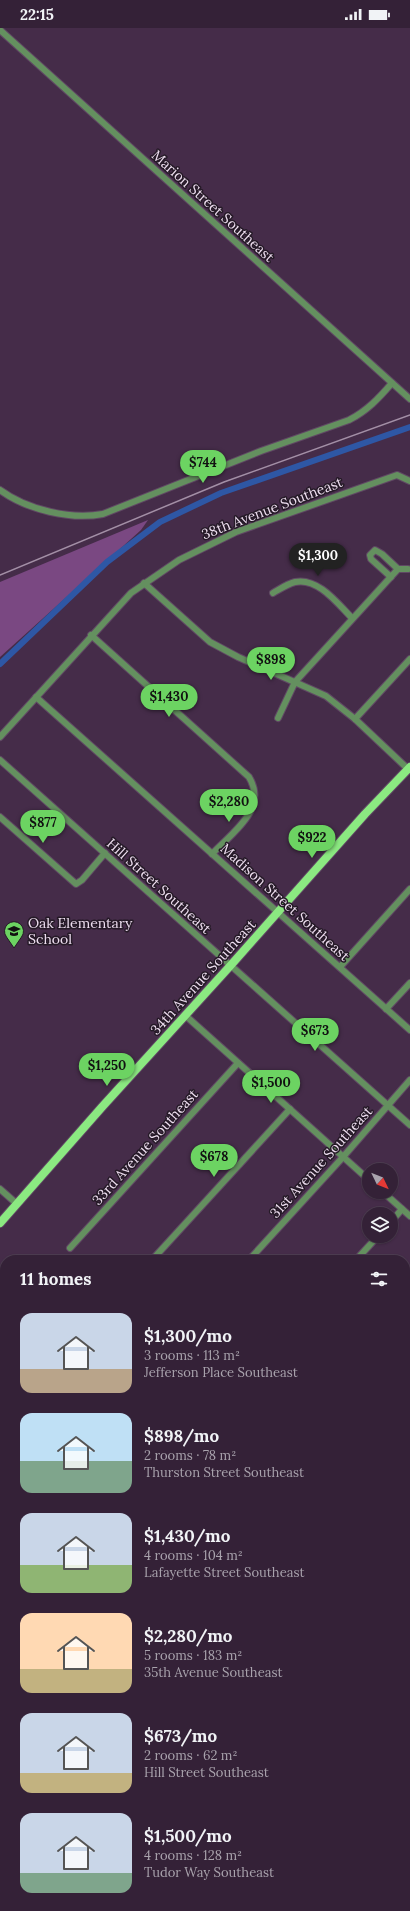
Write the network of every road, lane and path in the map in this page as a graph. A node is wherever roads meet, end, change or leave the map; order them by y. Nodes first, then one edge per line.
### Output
1 (0, 30) edge
2 (392, 383) junction
3 (410, 399) edge
4 (410, 480) edge
5 (0, 490) edge
6 (398, 569) junction
7 (408, 570) dead end
8 (391, 577) junction
9 (144, 583) junction
10 (273, 593) dead end
11 (352, 618) junction
12 (91, 635) junction
13 (410, 659) edge
14 (295, 682) junction
15 (36, 697) junction
16 (278, 718) dead end
17 (355, 719) junction
18 (0, 737) edge
19 (0, 760) edge
20 (409, 768) edge
21 (0, 817) edge
22 (105, 854) junction
23 (212, 854) junction
24 (410, 889) edge
25 (278, 913) junction
26 (231, 966) junction
27 (340, 967) junction
28 (410, 983) edge
29 (386, 1009) junction
30 (186, 1016) junction
31 (410, 1030) edge
32 (238, 1062) junction
33 (410, 1080) edge
34 (388, 1105) junction
35 (290, 1109) junction
36 (410, 1125) edge
37 (343, 1157) junction
38 (362, 1174) edge
39 (0, 1189) edge
40 (391, 1199) edge
41 (17, 1204) junction
42 (402, 1209) junction
43 (398, 1214) edge
44 (410, 1216) edge
45 (0, 1223) edge
46 (372, 1243) edge
47 (70, 1248) dead end
48 (157, 1255) edge
49 (254, 1255) edge
50 (361, 1255) edge

1 - 2 street, Marion Street Southeast
2 - 3 street, Marion Street Southeast
2 - 5 street
4 - 9 street, 38th Avenue Southeast
6 - 7 street
6 - 8 street
6 - 8 street
8 - 11 street
9 - 12 street, 38th Avenue Southeast
9 - 14 street
10 - 11 street
11 - 14 street
12 - 15 street, 38th Avenue Southeast
12 - 23 street
13 - 17 street
14 - 16 street
14 - 17 street
15 - 18 street, 38th Avenue Southeast
15 - 23 street, Madison Street Southeast
17 - 20 street
19 - 22 street, Hill Street Southeast
20 - 25 main road, 34th Avenue Southeast
21 - 22 street
22 - 26 street, Hill Street Southeast
23 - 25 street, Madison Street Southeast
24 - 27 street
25 - 26 main road, 34th Avenue Southeast
25 - 27 street, Madison Street Southeast
26 - 30 main road, 34th Avenue Southeast
26 - 34 street, Hill Street Southeast
27 - 29 street, Madison Street Southeast
28 - 29 street
29 - 31 street, Madison Street Southeast
30 - 32 street
30 - 41 main road, 34th Avenue Southeast
32 - 35 street
32 - 47 street, 33rd Avenue Southeast
33 - 34 street, 31st Avenue Southeast
34 - 36 street, Hill Street Southeast
34 - 37 street, 31st Avenue Southeast
35 - 37 street
35 - 48 street
37 - 38 street
37 - 49 street, 31st Avenue Southeast
39 - 41 street
40 - 42 street
41 - 45 main road, 34th Avenue Southeast
42 - 43 street
42 - 44 street
46 - 50 street

